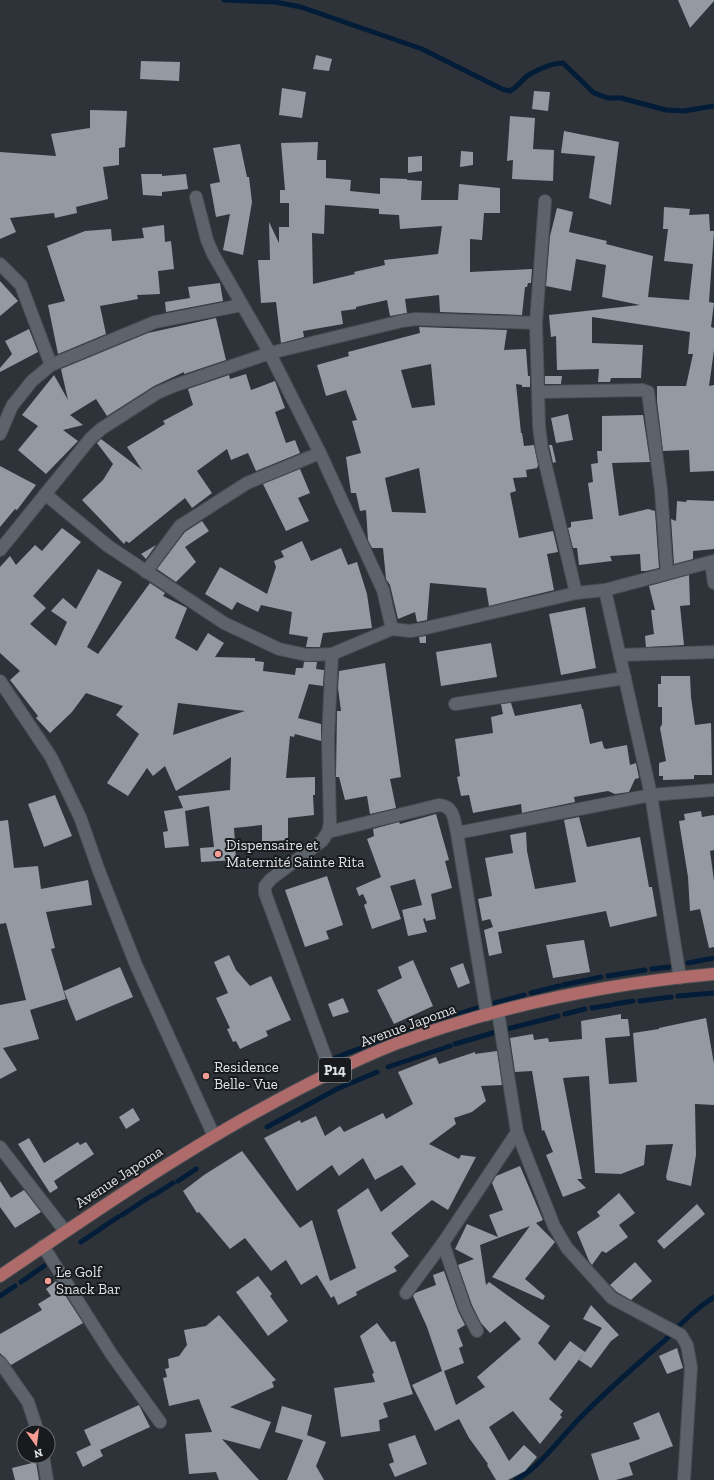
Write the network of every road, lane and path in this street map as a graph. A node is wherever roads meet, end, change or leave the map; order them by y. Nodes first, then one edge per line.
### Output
1 (196, 197) dead end
2 (545, 201) dead end
3 (0, 264) edge
4 (242, 305) junction
5 (536, 323) junction
6 (270, 354) junction
7 (51, 365) junction
8 (538, 392) junction
9 (0, 434) edge
10 (320, 453) junction
11 (45, 494) junction
12 (0, 550) edge
13 (712, 561) edge
14 (146, 572) junction
15 (667, 573) junction
16 (714, 584) edge
17 (605, 590) junction
18 (576, 594) junction
19 (392, 629) junction
20 (714, 652) edge
21 (332, 654) junction
22 (620, 655) junction
23 (625, 678) junction
24 (0, 681) edge
25 (455, 704) dead end
26 (714, 790) edge
27 (651, 796) junction
28 (328, 832) junction
29 (457, 833) junction
30 (714, 974) edge
31 (680, 978) junction
32 (493, 1014) junction
33 (331, 1072) junction
34 (517, 1132) junction
35 (214, 1136) junction
36 (0, 1147) edge
37 (65, 1231) junction
38 (443, 1243) junction
39 (43, 1246) junction
40 (0, 1276) edge
41 (406, 1293) dead end
42 (476, 1331) dead end
43 (0, 1362) edge
44 (160, 1422) dead end
45 (35, 1424) edge
46 (44, 1464) edge
47 (47, 1480) edge
48 (684, 1480) edge

1 - 4 street
2 - 5 street
3 - 7 street
4 - 6 street
4 - 7 street
5 - 6 street
5 - 8 street
6 - 10 street
6 - 11 street
7 - 9 street
8 - 15 street
8 - 18 street
10 - 14 street
10 - 19 street
11 - 12 street
11 - 14 street
13 - 15 street
13 - 16 street
14 - 21 street
15 - 17 street
17 - 18 street
17 - 22 street
18 - 19 street
19 - 21 street
20 - 22 street
21 - 28 street
22 - 23 street
23 - 25 street
23 - 27 street
24 - 35 street
26 - 27 street
27 - 29 street
27 - 31 street
28 - 29 street
28 - 33 street
29 - 32 street
30 - 31 main road, Avenue Japoma / P14
31 - 32 main road, Avenue Japoma / P14
32 - 33 main road, Avenue Japoma / P14
32 - 34 street
33 - 35 main road, Avenue Japoma / P14
34 - 38 street
34 - 48 street
35 - 37 main road, Avenue Japoma / P14
36 - 37 street
37 - 39 main road, Avenue Japoma / P14
38 - 41 street
38 - 42 street
39 - 40 main road, Avenue Japoma / P14
39 - 44 street
43 - 45 street
46 - 47 street

